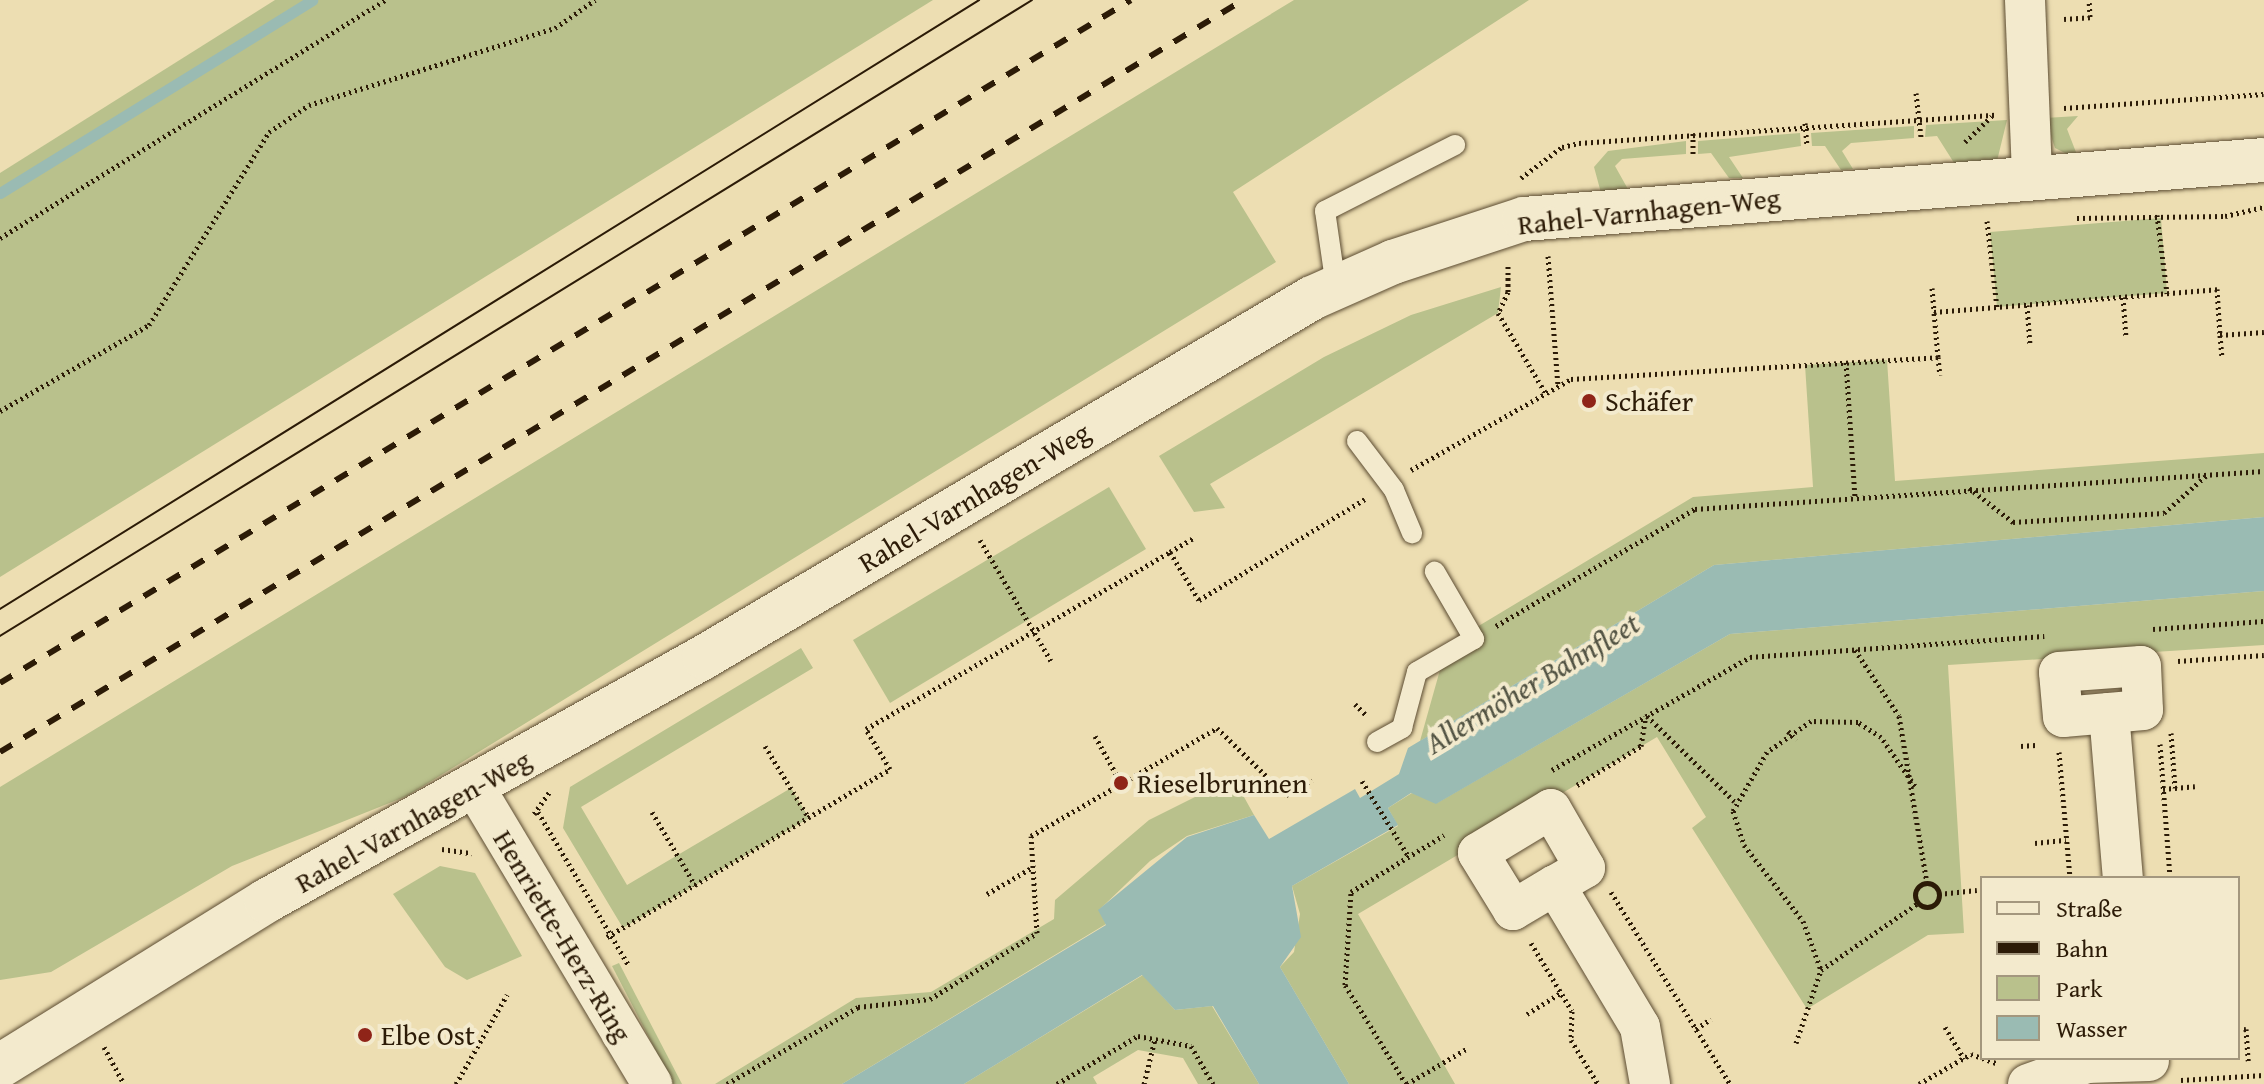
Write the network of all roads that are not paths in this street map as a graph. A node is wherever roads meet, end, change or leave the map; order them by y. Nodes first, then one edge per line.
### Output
1 (2025, 0) edge
2 (1455, 145) dead end
3 (2264, 160) edge
4 (2032, 178) junction
5 (1336, 287) junction
6 (1357, 441) dead end
7 (1412, 533) dead end
8 (1435, 572) dead end
9 (2137, 716) junction
10 (1377, 742) dead end
11 (475, 788) junction
12 (1579, 875) junction
13 (2123, 876) edge
14 (0, 1066) edge
15 (2150, 1072) edge
16 (2020, 1077) edge
17 (652, 1084) edge
18 (1650, 1084) edge

1 - 4 street
2 - 5 lane
3 - 4 street, Rahel-Varnhagen-Weg
4 - 5 street, Rahel-Varnhagen-Weg
5 - 11 street, Rahel-Varnhagen-Weg
6 - 7 lane
8 - 10 lane
9 - 9 street
9 - 13 street
11 - 14 street, Rahel-Varnhagen-Weg
11 - 17 street, Henriette-Herz-Ring
12 - 12 street
12 - 18 street
15 - 16 street

